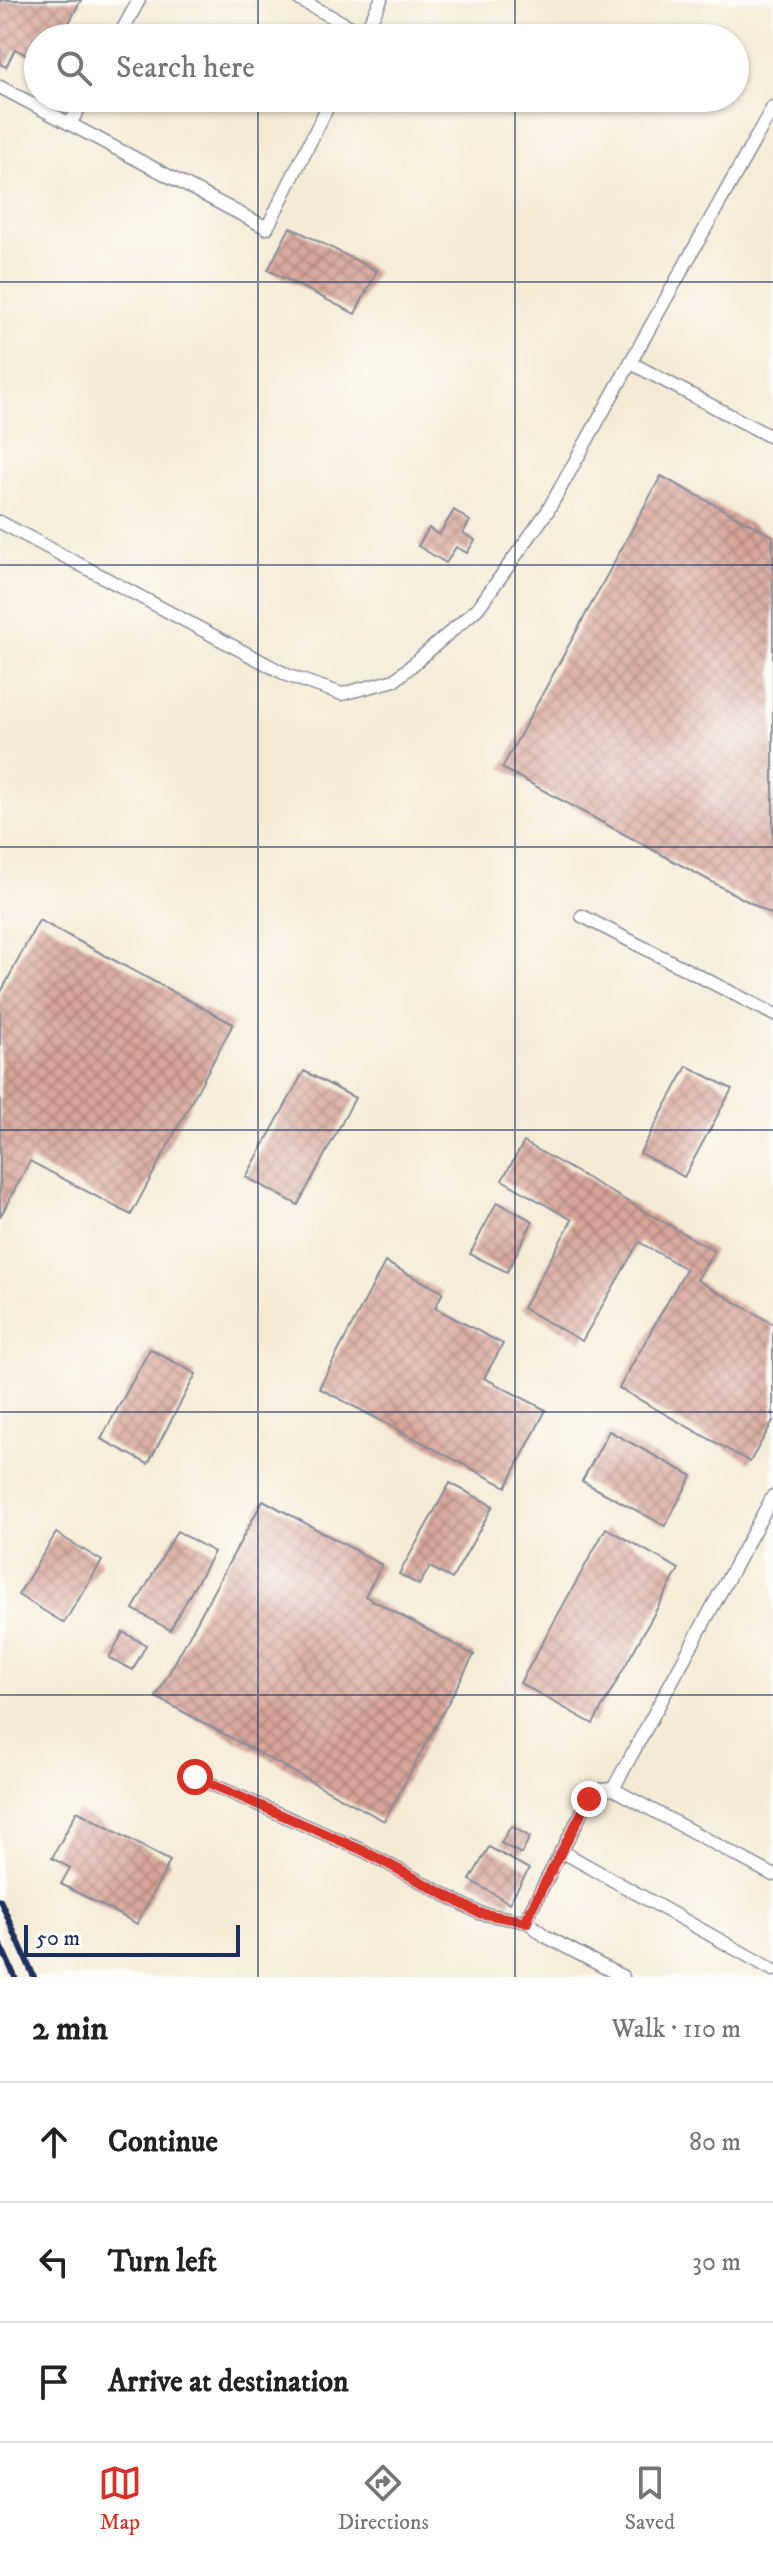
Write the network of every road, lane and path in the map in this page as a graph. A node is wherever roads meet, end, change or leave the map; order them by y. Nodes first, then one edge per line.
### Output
1 (139, 0) edge
2 (300, 0) edge
3 (381, 0) edge
4 (126, 24) edge
5 (342, 24) edge
6 (369, 24) edge
7 (0, 87) edge
8 (24, 100) edge
9 (773, 107) edge
10 (47, 112) edge
11 (77, 112) edge
12 (325, 112) edge
13 (70, 124) junction
14 (631, 363) junction
15 (773, 438) edge
16 (0, 522) edge
17 (582, 916) dead end
18 (773, 1014) edge
19 (773, 1496) edge
20 (195, 1777) dead end
21 (613, 1789) junction
22 (561, 1851) junction
23 (773, 1875) edge
24 (528, 1922) junction
25 (773, 1970) edge
26 (623, 1977) edge

1 - 4 lane
2 - 5 lane
3 - 6 lane
7 - 8 lane
9 - 14 lane
10 - 13 lane
11 - 13 lane
12 - 13 lane
14 - 15 lane
14 - 16 lane
17 - 18 lane
19 - 21 lane
20 - 24 lane
21 - 22 lane
21 - 23 lane
22 - 24 lane
22 - 25 lane
24 - 26 lane

